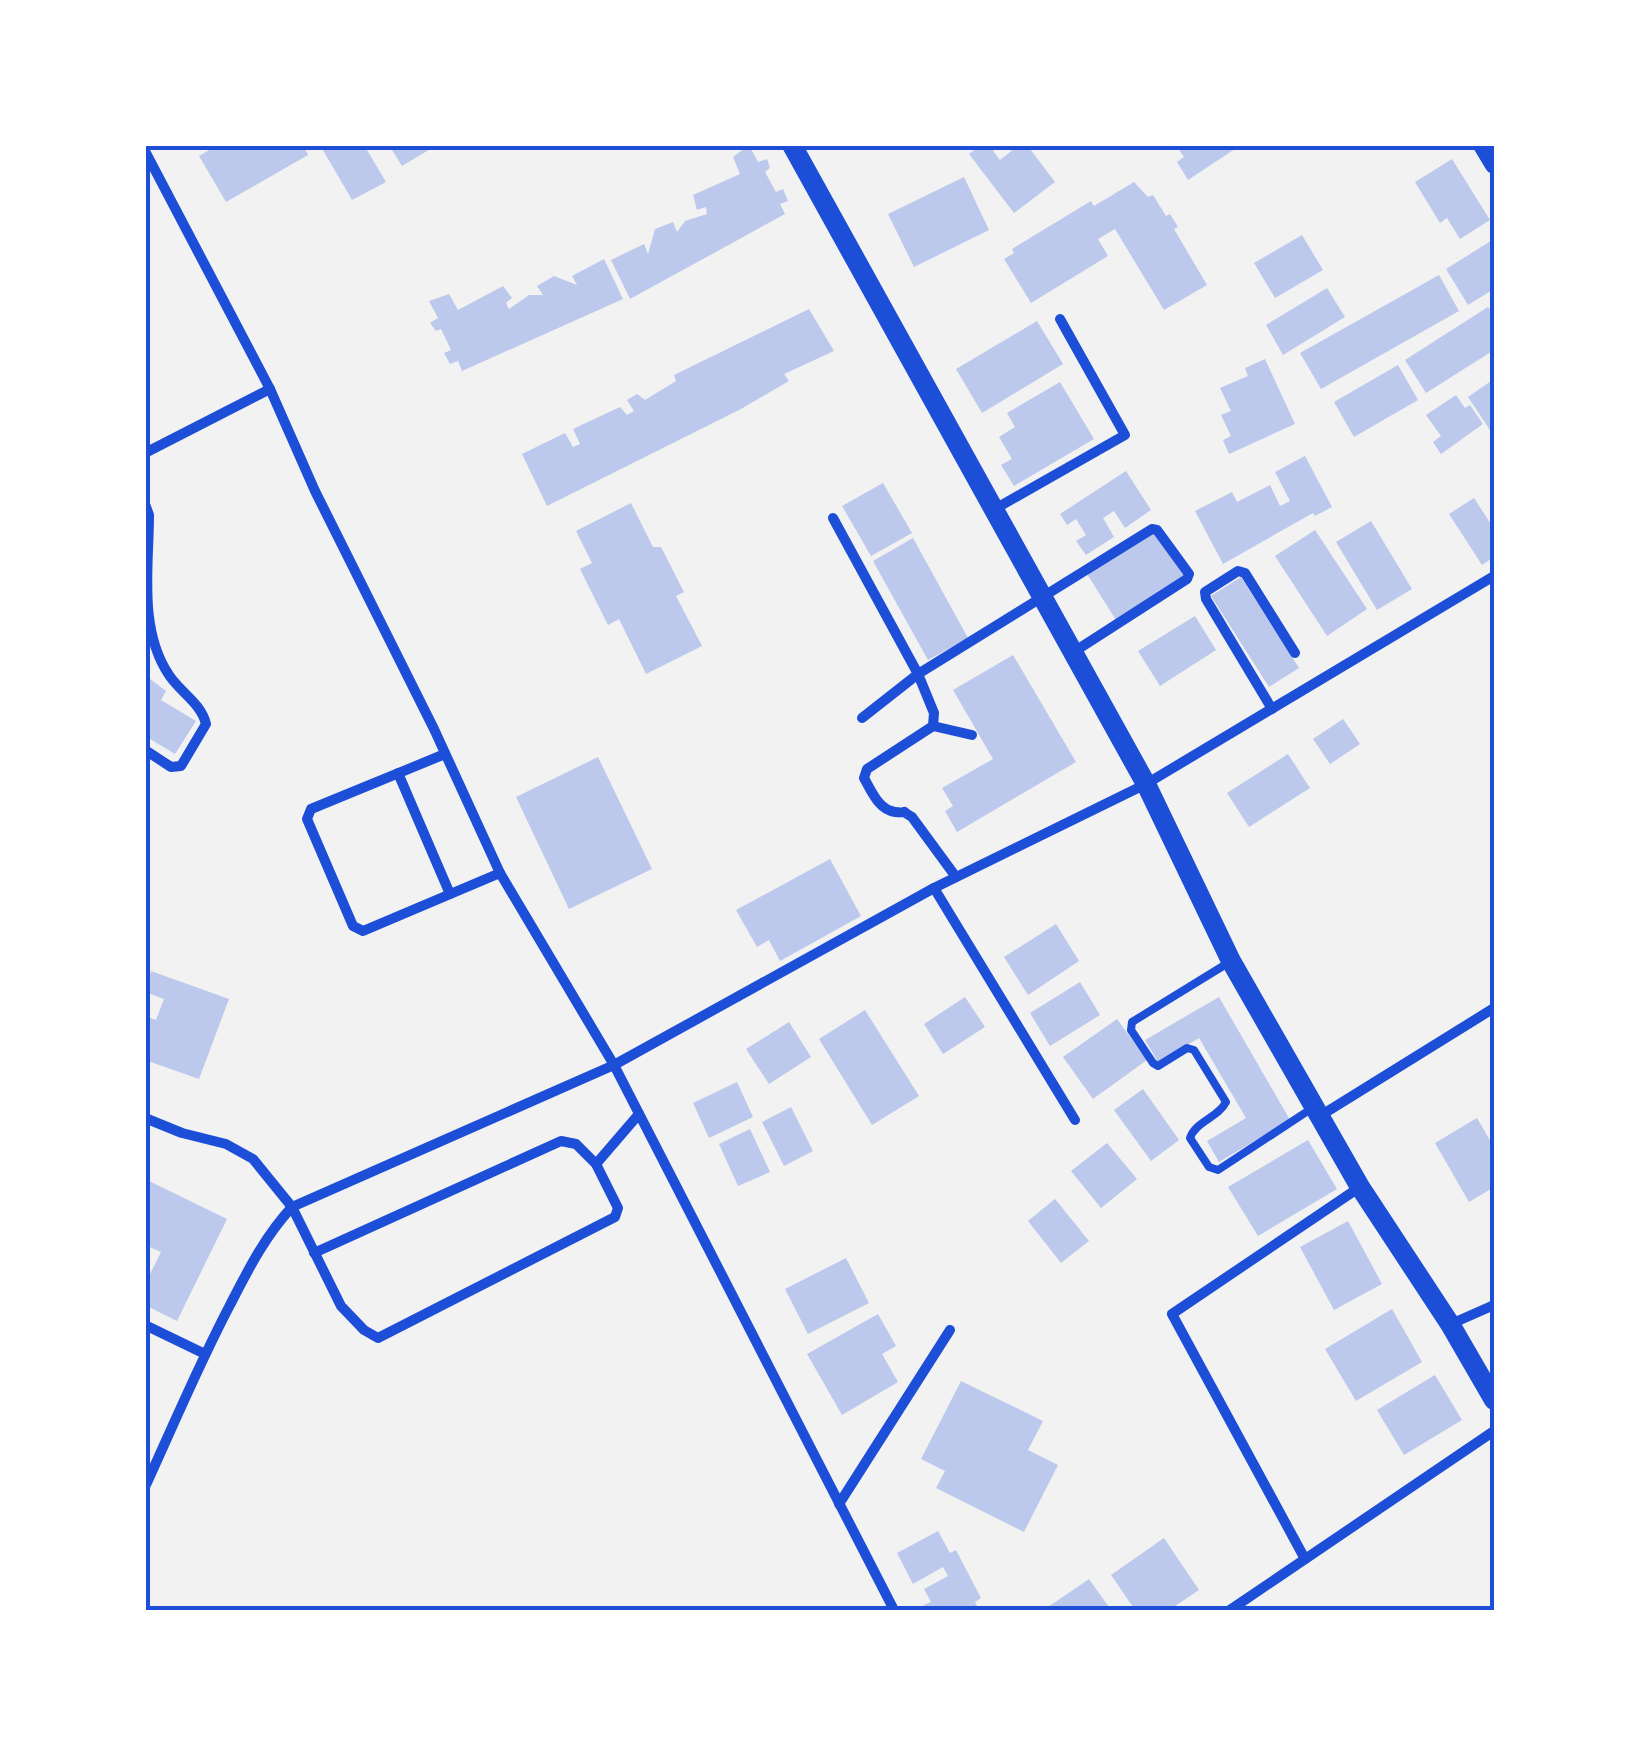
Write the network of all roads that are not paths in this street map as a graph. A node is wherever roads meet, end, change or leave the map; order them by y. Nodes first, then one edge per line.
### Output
1 (154, 145) edge
2 (792, 145) edge
3 (1482, 145) edge
4 (145, 151) edge
5 (1494, 163) edge
6 (1060, 319) dead end
7 (270, 389) junction
8 (145, 453) edge
9 (145, 504) edge
10 (992, 510) junction
11 (833, 518) dead end
12 (1494, 576) edge
13 (1042, 598) junction
14 (1072, 652) junction
15 (1295, 654) dead end
16 (918, 674) junction
17 (1272, 709) junction
18 (862, 718) dead end
19 (932, 726) junction
20 (972, 735) dead end
21 (145, 750) edge
22 (445, 754) junction
23 (398, 773) junction
24 (1146, 784) junction
25 (500, 873) junction
26 (956, 878) junction
27 (934, 888) junction
28 (450, 894) junction
29 (1231, 961) junction
30 (1494, 1008) edge
31 (614, 1065) junction
32 (1316, 1112) junction
33 (639, 1114) junction
34 (145, 1118) edge
35 (1075, 1120) dead end
36 (596, 1164) junction
37 (1360, 1187) junction
38 (292, 1208) junction
39 (314, 1254) junction
40 (1494, 1305) edge
41 (145, 1324) edge
42 (1450, 1324) junction
43 (950, 1330) dead end
44 (205, 1354) junction
45 (1494, 1400) edge
46 (1494, 1431) edge
47 (145, 1487) edge
48 (839, 1504) junction
49 (1305, 1559) junction
50 (1249, 1597) junction
51 (894, 1610) edge
52 (1230, 1610) edge
53 (1257, 1610) edge

1 - 4 street
2 - 10 main road
3 - 5 street
4 - 7 street
6 - 10 street
7 - 8 street
7 - 22 street
9 - 21 street
10 - 13 main road
11 - 16 street
12 - 17 street
13 - 14 main road
13 - 14 street
13 - 16 street
14 - 24 main road
15 - 17 street
16 - 18 street
16 - 19 street
17 - 24 street
19 - 20 street
19 - 26 street
22 - 23 street
22 - 25 street
23 - 28 street
23 - 28 street
24 - 26 street
24 - 29 main road
25 - 28 street
25 - 31 street
26 - 27 street
27 - 31 street
27 - 35 street
29 - 32 main road
29 - 32 lane
30 - 32 street
31 - 33 street
31 - 38 street
32 - 37 main road
33 - 36 street
33 - 48 street
34 - 38 street
36 - 39 street
36 - 39 street
37 - 42 main road
37 - 49 street
38 - 39 street
38 - 44 street
40 - 42 street
41 - 44 street
42 - 45 main road
43 - 48 street
44 - 47 street
46 - 49 street
48 - 51 street
49 - 50 street
50 - 52 street
50 - 53 street

